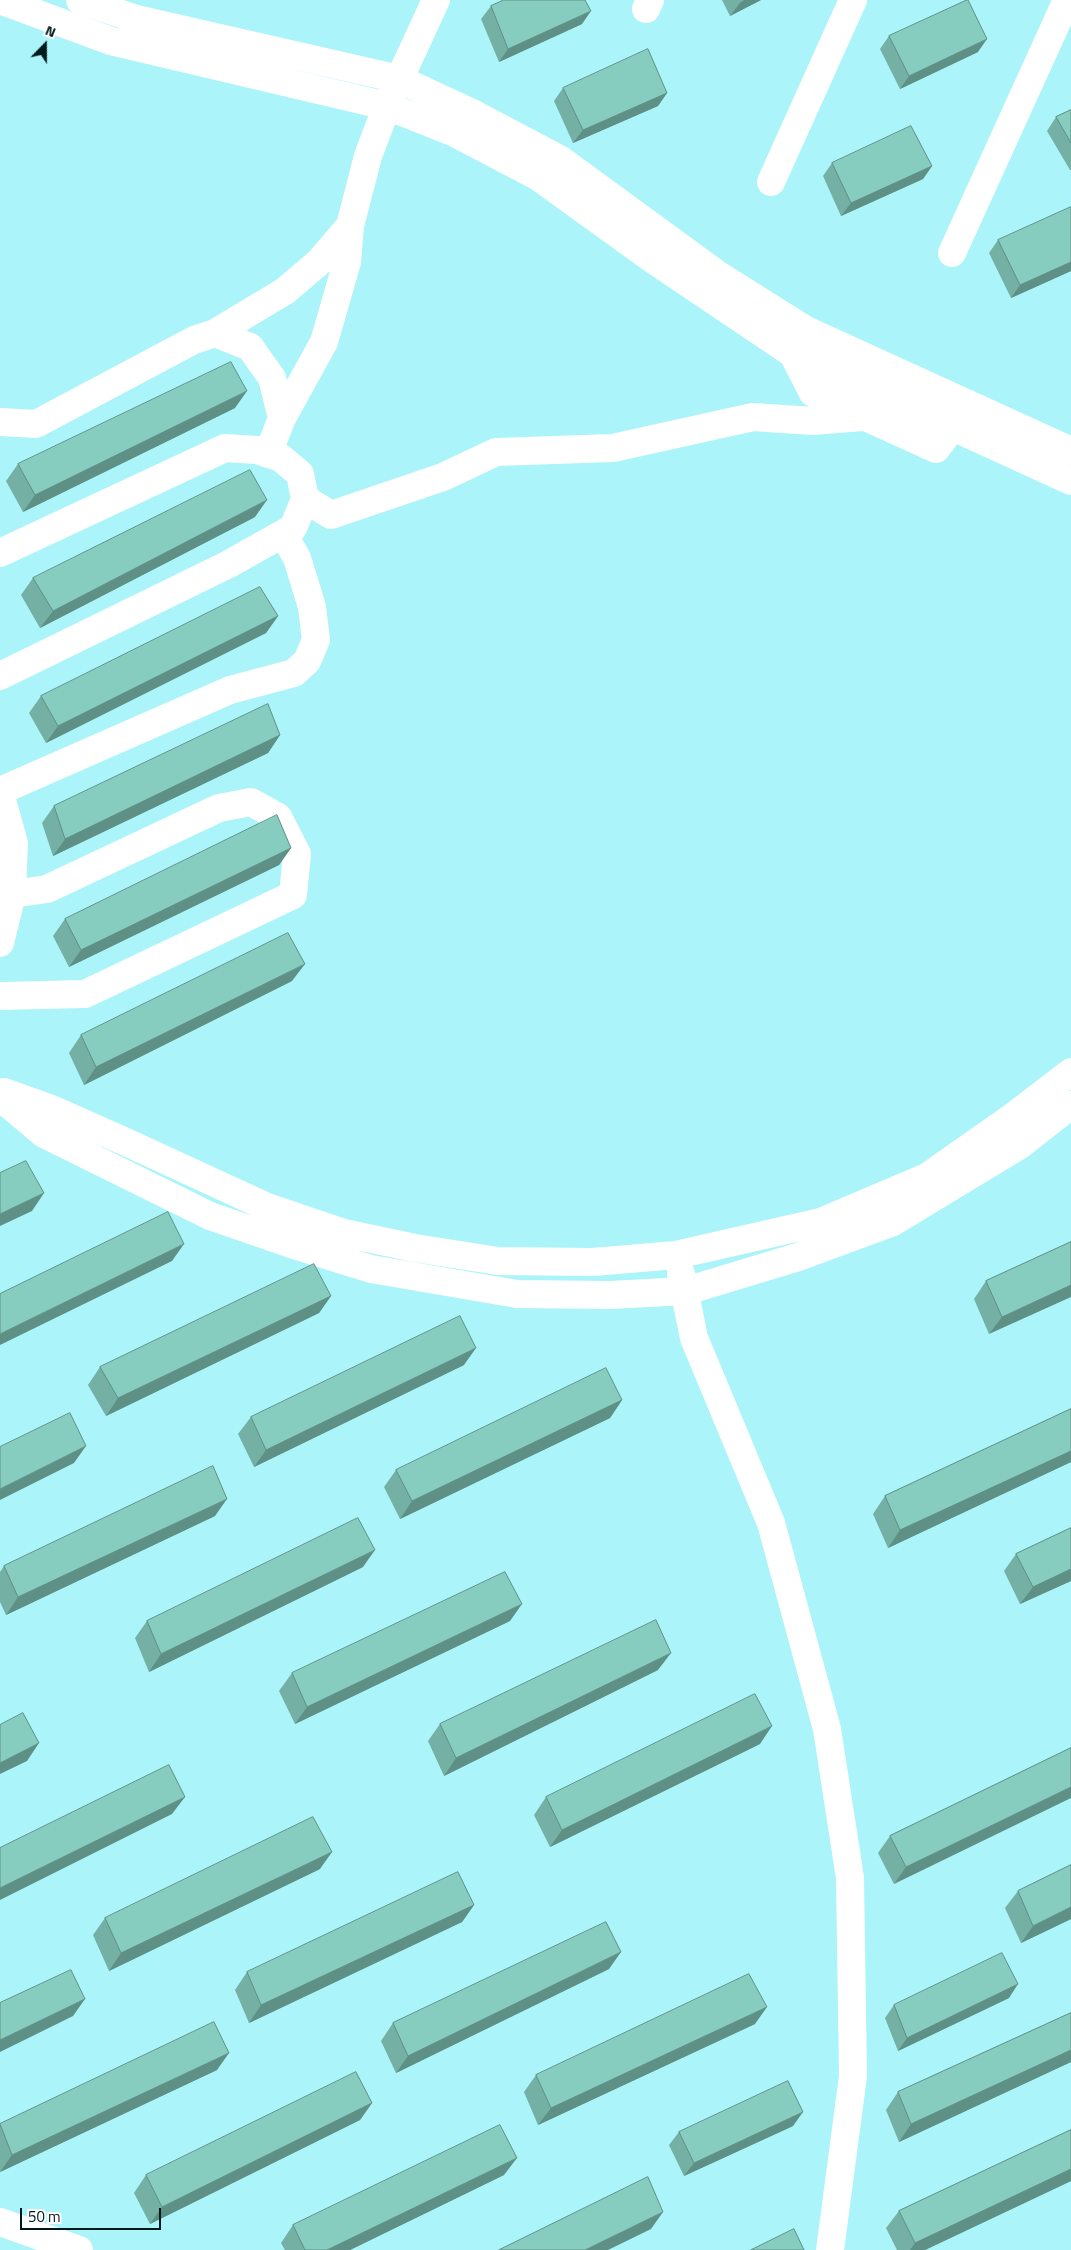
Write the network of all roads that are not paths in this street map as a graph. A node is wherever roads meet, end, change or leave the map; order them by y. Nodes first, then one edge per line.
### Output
1 (0, 0) edge
2 (80, 0) edge
3 (436, 0) edge
4 (853, 0) edge
5 (1068, 0) edge
6 (399, 80) junction
7 (387, 106) junction
8 (771, 182) dead end
9 (350, 226) junction
10 (952, 253) dead end
11 (806, 330) junction
12 (215, 333) junction
13 (793, 354) junction
14 (964, 404) junction
15 (862, 417) junction
16 (282, 418) junction
17 (0, 422) edge
18 (952, 428) junction
19 (1071, 451) edge
20 (268, 454) junction
21 (1071, 480) edge
22 (305, 499) junction
23 (283, 534) junction
24 (0, 553) edge
25 (0, 676) edge
26 (0, 792) edge
27 (12, 894) junction
28 (0, 943) edge
29 (0, 996) edge
30 (1070, 1074) edge
31 (0, 1090) edge
32 (0, 1097) edge
33 (1071, 1105) edge
34 (676, 1255) junction
35 (686, 1291) junction
36 (0, 2222) edge
37 (79, 2250) edge
38 (830, 2250) edge

1 - 7 street
2 - 6 street
3 - 6 street
4 - 8 street
5 - 10 street
6 - 7 street
6 - 11 street
7 - 9 street
7 - 13 street
9 - 12 street
9 - 16 street
11 - 13 street
11 - 14 street
12 - 16 street
12 - 17 street
13 - 15 street
13 - 18 street
14 - 18 street
14 - 19 street
15 - 18 street
15 - 22 street
16 - 20 street
18 - 21 street
20 - 22 street
20 - 24 street
22 - 23 street
23 - 25 street
23 - 26 street
26 - 27 street
27 - 28 street
27 - 29 street
30 - 34 street
31 - 34 street
32 - 35 street
33 - 35 street
34 - 35 street
35 - 38 street
36 - 37 street

